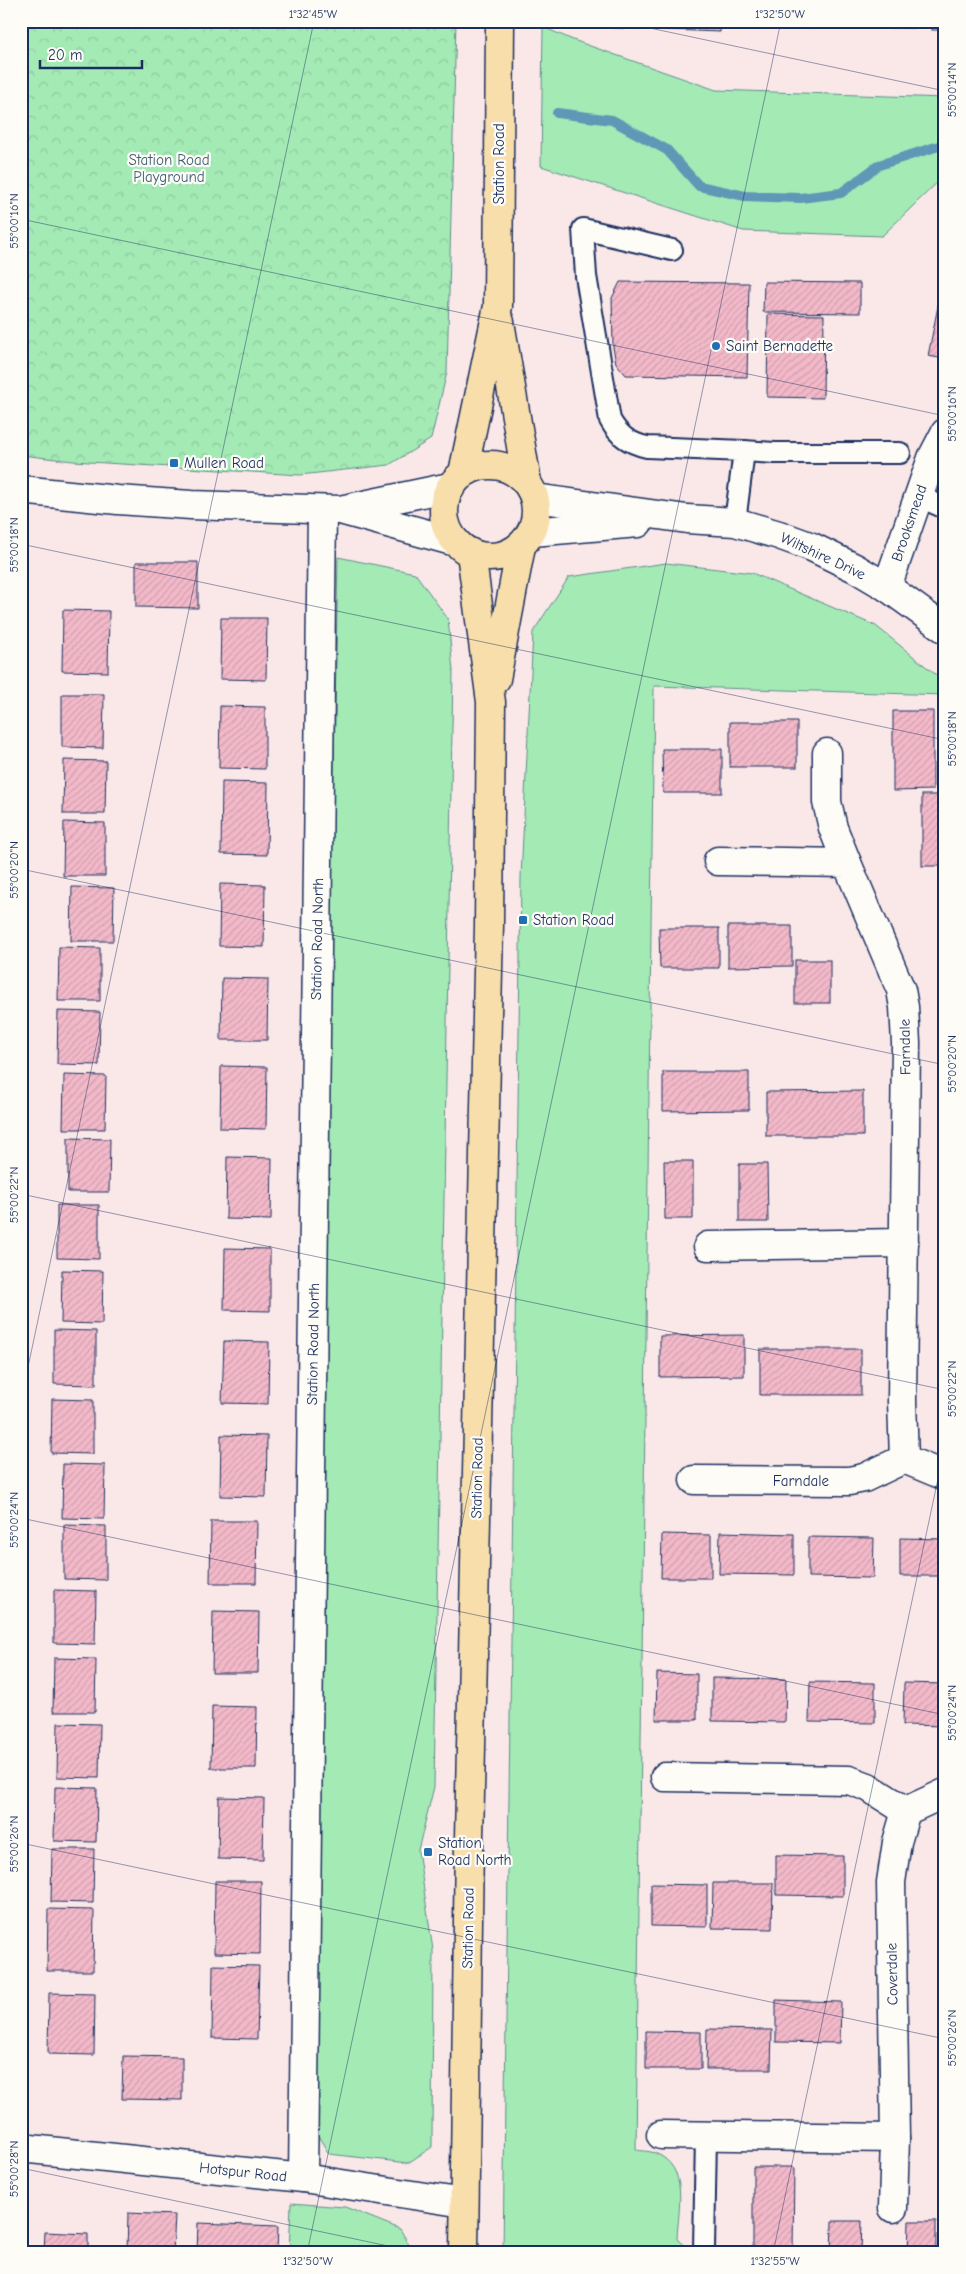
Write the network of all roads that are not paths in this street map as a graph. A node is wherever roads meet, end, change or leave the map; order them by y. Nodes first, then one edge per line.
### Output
1 (500, 21) edge
2 (672, 250) dead end
3 (498, 306) junction
4 (945, 432) edge
5 (744, 451) junction
6 (900, 453) dead end
7 (457, 480) junction
8 (21, 490) edge
9 (531, 490) junction
10 (918, 496) junction
11 (945, 508) edge
12 (331, 510) junction
13 (687, 519) junction
14 (735, 522) junction
15 (526, 539) junction
16 (463, 548) junction
17 (887, 587) junction
18 (945, 630) edge
19 (491, 702) junction
20 (827, 753) dead end
21 (718, 861) dead end
22 (848, 864) junction
23 (904, 1243) junction
24 (708, 1246) dead end
25 (904, 1460) junction
26 (945, 1476) edge
27 (694, 1480) dead end
28 (665, 1777) dead end
29 (945, 1793) edge
30 (906, 1811) junction
31 (661, 2135) dead end
32 (706, 2136) junction
33 (895, 2138) junction
34 (21, 2148) edge
35 (303, 2178) junction
36 (464, 2203) junction
37 (893, 2208) dead end
38 (704, 2249) dead end
39 (464, 2253) edge

1 - 3 main road, Station Road
2 - 5 lane
3 - 7 main road, Station Road
3 - 9 main road, Station Road
4 - 10 street, Brooksmead
5 - 6 lane
5 - 14 lane
7 - 9 main road
7 - 12 street
7 - 16 main road
8 - 12 street
9 - 13 street, Wiltshire Drive
9 - 15 main road
10 - 11 lane
10 - 17 street, Brooksmead
12 - 16 street
12 - 35 street, Station Road North
13 - 14 street, Wiltshire Drive
13 - 15 street, Wiltshire Drive
14 - 17 street, Wiltshire Drive
15 - 16 main road
15 - 19 main road, Station Road
16 - 19 main road, Station Road
17 - 18 street, Wiltshire Drive
19 - 36 main road, Station Road
20 - 22 street, Farndale
21 - 22 street
22 - 23 street, Farndale
23 - 24 street
23 - 25 street, Farndale
25 - 26 street
25 - 27 street, Farndale
28 - 30 street
29 - 30 street
30 - 33 street, Coverdale
31 - 32 street
32 - 33 street
32 - 38 lane
33 - 37 street, Coverdale
34 - 35 street, Hotspur Road
35 - 36 street, Hotspur Road
36 - 39 main road, Station Road

